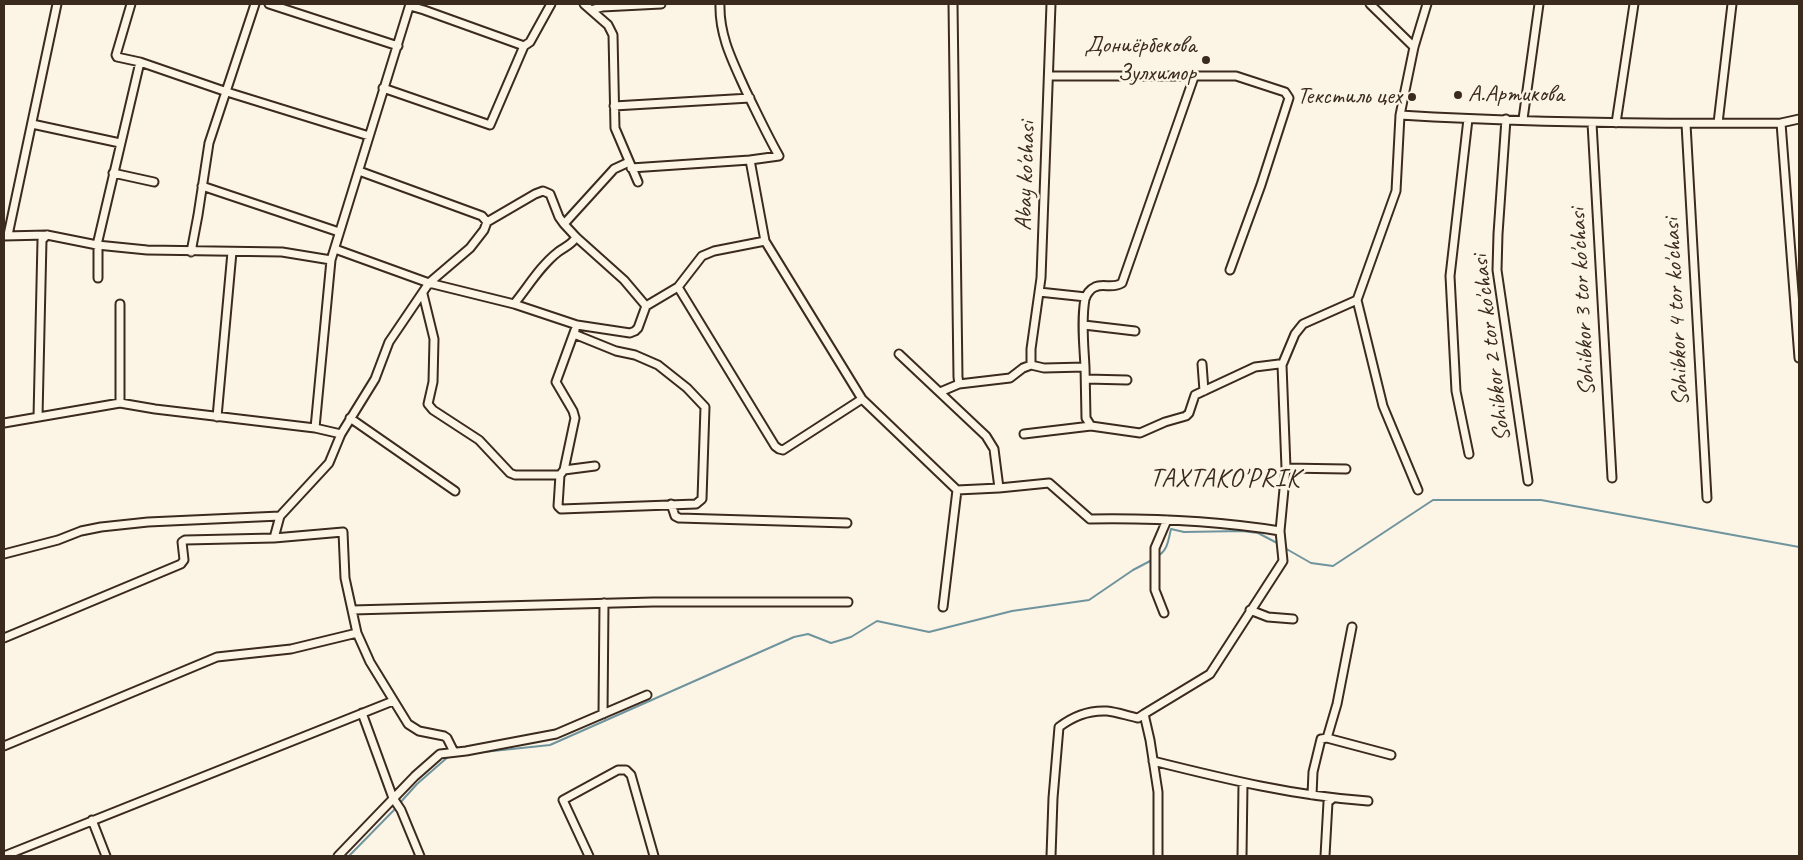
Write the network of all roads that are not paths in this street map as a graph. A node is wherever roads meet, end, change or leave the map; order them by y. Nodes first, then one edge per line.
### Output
1 (57, 4) edge
2 (130, 4) edge
3 (255, 4) edge
4 (269, 4) edge
5 (551, 4) edge
6 (584, 4) edge
7 (661, 4) edge
8 (720, 4) edge
9 (954, 4) edge
10 (1051, 4) edge
11 (1370, 4) edge
12 (1427, 4) edge
13 (1539, 4) edge
14 (1634, 4) edge
15 (1732, 4) edge
16 (410, 5) edge
17 (591, 10) junction
18 (398, 46) junction
19 (524, 46) junction
20 (1414, 47) junction
21 (140, 62) junction
22 (1048, 76) junction
23 (1194, 77) junction
24 (383, 88) junction
25 (227, 92) junction
26 (750, 98) junction
27 (614, 106) junction
28 (1400, 115) junction
29 (1468, 119) junction
30 (1799, 119) edge
31 (1506, 120) junction
32 (1523, 120) junction
33 (1592, 123) junction
34 (1616, 123) junction
35 (1781, 123) junction
36 (32, 124) junction
37 (1686, 124) junction
38 (1718, 124) junction
39 (369, 136) junction
40 (120, 143) junction
41 (750, 160) junction
42 (630, 165) junction
43 (359, 171) junction
44 (113, 173) junction
45 (154, 182) dead end
46 (638, 182) dead end
47 (202, 186) junction
48 (487, 222) junction
49 (564, 224) junction
50 (339, 232) junction
51 (48, 235) junction
52 (6, 236) edge
53 (576, 237) junction
54 (765, 241) junction
55 (98, 245) junction
56 (335, 249) junction
57 (191, 252) junction
58 (232, 252) junction
59 (332, 260) junction
60 (1230, 270) dead end
61 (98, 278) dead end
62 (429, 284) junction
63 (678, 287) junction
64 (1039, 292) junction
65 (423, 294) junction
66 (1086, 297) junction
67 (1356, 300) junction
68 (120, 304) dead end
69 (514, 304) junction
70 (646, 306) junction
71 (1084, 324) junction
72 (577, 325) junction
73 (1135, 331) dead end
74 (574, 334) junction
75 (899, 354) dead end
76 (1799, 358) edge
77 (1202, 364) dead end
78 (1031, 365) junction
79 (1282, 365) junction
80 (1085, 367) junction
81 (1086, 379) junction
82 (1127, 380) dead end
83 (959, 384) junction
84 (1204, 391) junction
85 (940, 392) junction
86 (862, 399) junction
87 (120, 403) junction
88 (38, 417) junction
89 (217, 417) junction
90 (350, 418) junction
91 (4, 422) edge
92 (1091, 426) junction
93 (315, 428) junction
94 (341, 434) junction
95 (1024, 434) dead end
96 (1469, 454) dead end
97 (595, 466) dead end
98 (1286, 468) junction
99 (1346, 469) dead end
100 (562, 472) junction
101 (1612, 478) dead end
102 (1528, 481) dead end
103 (999, 488) junction
104 (957, 490) junction
105 (1418, 490) dead end
106 (455, 491) dead end
107 (1706, 498) dead end
108 (671, 504) junction
109 (279, 519) junction
110 (1167, 520) junction
111 (847, 523) dead end
112 (1280, 534) junction
113 (274, 538) junction
114 (4, 554) edge
115 (848, 602) dead end
116 (604, 603) junction
117 (943, 607) dead end
118 (352, 610) junction
119 (1250, 610) junction
120 (1164, 613) dead end
121 (1293, 619) dead end
122 (1352, 627) dead end
123 (357, 633) junction
124 (4, 638) edge
125 (647, 695) dead end
126 (393, 701) junction
127 (362, 713) junction
128 (603, 714) junction
129 (1144, 714) junction
130 (1327, 738) junction
131 (4, 746) edge
132 (454, 752) junction
133 (1391, 755) dead end
134 (1153, 761) junction
135 (1243, 784) junction
136 (1312, 795) junction
137 (393, 798) junction
138 (1332, 799) junction
139 (1368, 801) dead end
140 (92, 820) junction
141 (4, 856) edge
142 (106, 856) edge
143 (338, 856) edge
144 (420, 856) edge
145 (589, 856) edge
146 (654, 856) edge
147 (1051, 856) edge
148 (1158, 856) edge
149 (1242, 856) edge
150 (1325, 856) edge

1 - 36 street
2 - 21 street
3 - 25 street
4 - 18 street
5 - 19 street
6 - 17 street
7 - 17 street
8 - 26 street
9 - 83 street
10 - 22 street, Abay ko'chasi
11 - 20 street
12 - 20 street
13 - 32 street
14 - 34 street
15 - 38 street
16 - 18 street
16 - 19 street
17 - 27 street
18 - 24 street
19 - 24 street
20 - 28 street
21 - 25 street
21 - 40 street
22 - 23 street
22 - 64 street, Abay ko'chasi
23 - 60 street
23 - 66 street
24 - 39 street
25 - 39 street
25 - 47 street
26 - 27 street
26 - 41 street
27 - 42 street
28 - 29 street
28 - 67 street
29 - 31 street
29 - 96 street
30 - 35 street
31 - 32 street
31 - 102 street, Sohibkor 2 tor ko'chasi
32 - 33 street
33 - 34 street
33 - 101 street, Sohibkor 3 tor ko'chasi
34 - 37 street
35 - 38 street
35 - 76 street
36 - 40 street
36 - 52 street
37 - 38 street
37 - 107 street, Sohibkor 4 tor ko'chasi
39 - 43 street
40 - 44 street
41 - 42 street
41 - 54 street
42 - 46 street
42 - 49 street
43 - 48 street
43 - 50 street
44 - 45 street
44 - 55 street
47 - 50 street
47 - 57 street
48 - 49 street
48 - 62 street
49 - 53 street
50 - 56 street
51 - 52 street
51 - 55 street
51 - 88 street
53 - 69 street
53 - 70 street
54 - 63 street
54 - 86 street
55 - 57 street
55 - 61 street
56 - 59 street
56 - 62 street
57 - 58 street
58 - 59 street
58 - 89 street
59 - 93 street
62 - 65 street
62 - 69 street
63 - 70 street
63 - 86 street
64 - 66 street
64 - 78 street, Abay ko'chasi
65 - 90 street
65 - 100 street
66 - 71 street
67 - 79 street
67 - 105 street
68 - 87 street
69 - 72 street
70 - 72 street
71 - 73 street
71 - 80 street
72 - 74 street
74 - 100 street
74 - 108 street
75 - 85 street
77 - 84 street
78 - 80 street
78 - 83 street
79 - 84 street
79 - 98 street
80 - 81 street
81 - 82 street
81 - 92 street
83 - 85 street
84 - 92 street
85 - 103 street
86 - 104 street
87 - 88 street
87 - 89 street
88 - 91 street
89 - 93 street
90 - 94 street
90 - 106 street
92 - 95 street
93 - 94 street
94 - 109 street
97 - 100 street
98 - 99 street
98 - 112 street
100 - 108 street
103 - 104 street
103 - 110 street
104 - 117 street
108 - 111 street
109 - 113 street
109 - 114 street
110 - 112 street
110 - 120 street
112 - 119 street
113 - 118 street
113 - 124 street
115 - 116 street
116 - 118 street
116 - 128 street
118 - 123 street
119 - 121 street
119 - 129 street
122 - 130 street
123 - 126 street
123 - 131 street
125 - 128 street
126 - 127 street
126 - 132 street
127 - 137 street
127 - 140 street
128 - 132 street
129 - 134 street
129 - 147 street
130 - 133 street
130 - 136 street
132 - 137 street
134 - 135 street
134 - 148 street
135 - 136 street
135 - 149 street
136 - 138 street
137 - 143 street
137 - 144 street
138 - 139 street
138 - 150 street
140 - 141 street
140 - 142 street
145 - 146 street

